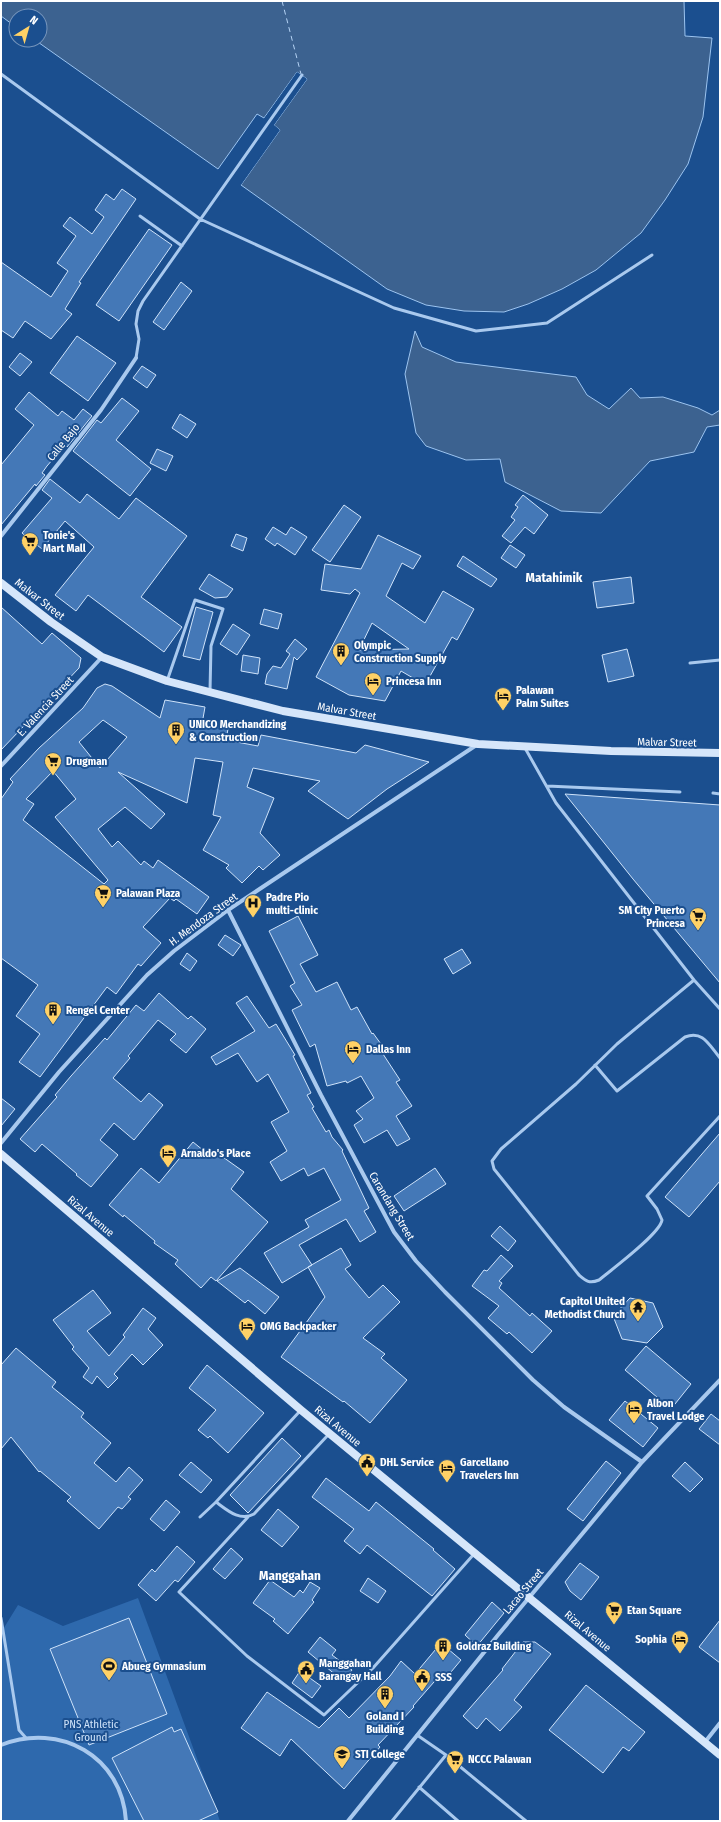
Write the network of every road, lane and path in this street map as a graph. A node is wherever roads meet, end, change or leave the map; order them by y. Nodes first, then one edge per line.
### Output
1 (1, 74) edge
2 (302, 75) dead end
3 (140, 216) dead end
4 (200, 219) junction
5 (182, 246) junction
6 (652, 255) dead end
7 (136, 358) joint
8 (1, 536) edge
9 (1, 583) edge
10 (102, 657) junction
11 (720, 660) edge
12 (690, 662) dead end
13 (167, 681) junction
14 (210, 693) junction
15 (478, 744) junction
16 (524, 747) junction
17 (720, 753) edge
18 (1, 766) edge
19 (547, 786) junction
20 (680, 792) dead end
21 (713, 793) dead end
22 (720, 794) edge
23 (228, 910) junction
24 (694, 980) junction
25 (720, 1009) edge
26 (720, 1058) edge
27 (595, 1065) junction
28 (720, 1116) edge
29 (1, 1143) edge
30 (1, 1154) edge
31 (720, 1380) edge
32 (301, 1410) junction
33 (330, 1434) junction
34 (642, 1462) junction
35 (216, 1502) junction
36 (200, 1517) dead end
37 (248, 1517) junction
38 (475, 1552) junction
39 (530, 1597) junction
40 (1, 1618) edge
41 (720, 1722) edge
42 (417, 1735) junction
43 (26, 1738) junction
44 (705, 1742) junction
45 (1, 1745) edge
46 (720, 1755) edge
47 (446, 1756) junction
48 (419, 1787) junction
49 (126, 1821) edge
50 (348, 1821) edge
51 (392, 1821) edge
52 (458, 1821) edge
53 (526, 1821) edge

1 - 4 lane
2 - 4 lane
3 - 5 lane
4 - 5 lane
4 - 6 lane
5 - 7 lane
7 - 8 street, Calle Bajo
9 - 10 main road, Malvar Street
10 - 13 main road, Malvar Street
10 - 18 street, E. Valencia Street
11 - 12 lane
13 - 14 main road, Malvar Street
13 - 14 lane
14 - 15 main road, Malvar Street
15 - 16 main road, Malvar Street
15 - 23 street, H. Mendoza Street
16 - 17 main road, Malvar Street
16 - 19 lane
19 - 20 lane
19 - 24 lane
21 - 22 lane
23 - 29 street, H. Mendoza Street
23 - 34 street, Carandang Street
24 - 25 lane
24 - 27 lane
26 - 27 lane
27 - 28 lane
30 - 32 main road, Rizal Avenue
31 - 34 street, Lacao Street
32 - 33 main road, Rizal Avenue
32 - 35 lane
33 - 37 lane
33 - 38 main road, Rizal Avenue
34 - 39 street, Lacao Street
35 - 36 lane
35 - 37 lane
37 - 38 lane
38 - 39 main road, Rizal Avenue
39 - 42 street, Lacao Street
39 - 44 main road, Rizal Avenue
40 - 43 lane
41 - 44 street
42 - 47 lane
42 - 50 street, Lacao Street
43 - 45 street
43 - 49 street
44 - 46 main road, Rizal Avenue
47 - 48 lane
47 - 53 lane
48 - 51 lane
48 - 52 lane

